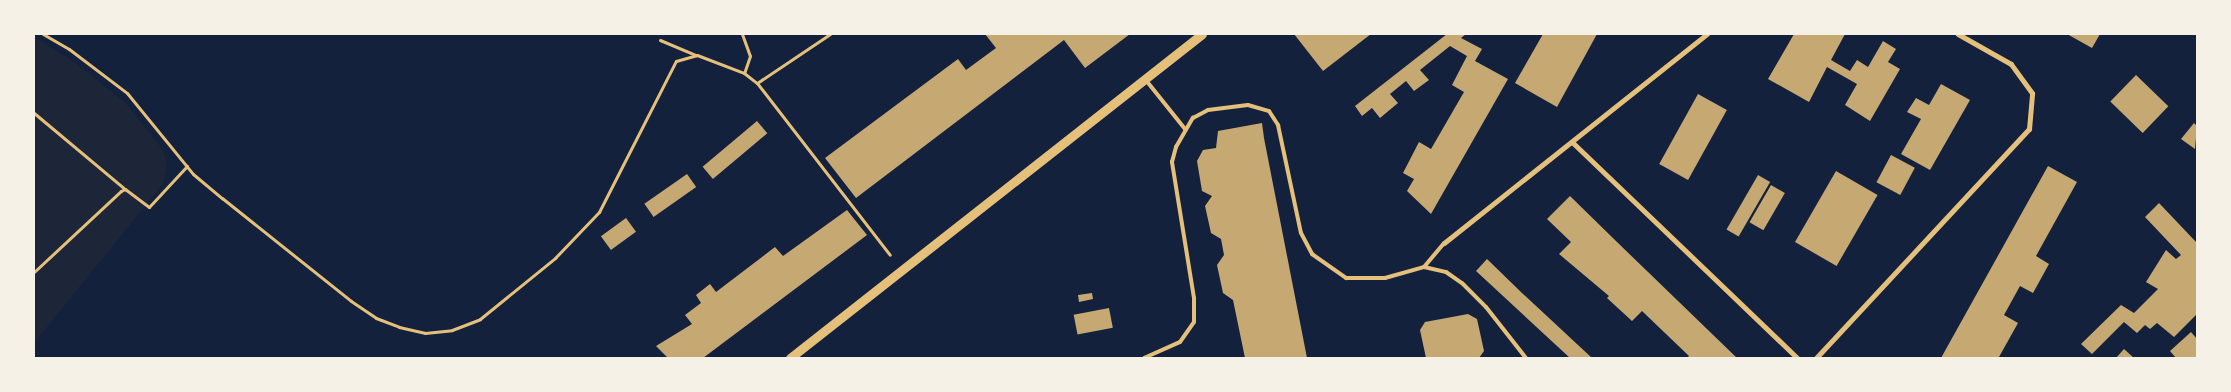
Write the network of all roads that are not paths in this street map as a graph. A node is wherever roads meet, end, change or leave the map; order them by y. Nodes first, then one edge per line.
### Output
1 (1202, 34) edge
2 (1707, 34) edge
3 (1958, 34) edge
4 (1145, 79) junction
5 (1184, 129) junction
6 (1572, 142) junction
7 (1444, 243) joint
8 (1424, 267) junction
9 (790, 358) edge
10 (1144, 358) edge
11 (1526, 358) edge
12 (1797, 358) edge
13 (1816, 358) edge

1 - 4 street
2 - 6 street
3 - 13 street
4 - 5 lane
4 - 9 street
5 - 8 lane
5 - 10 lane
6 - 7 street
6 - 12 street
7 - 8 lane
8 - 11 lane

